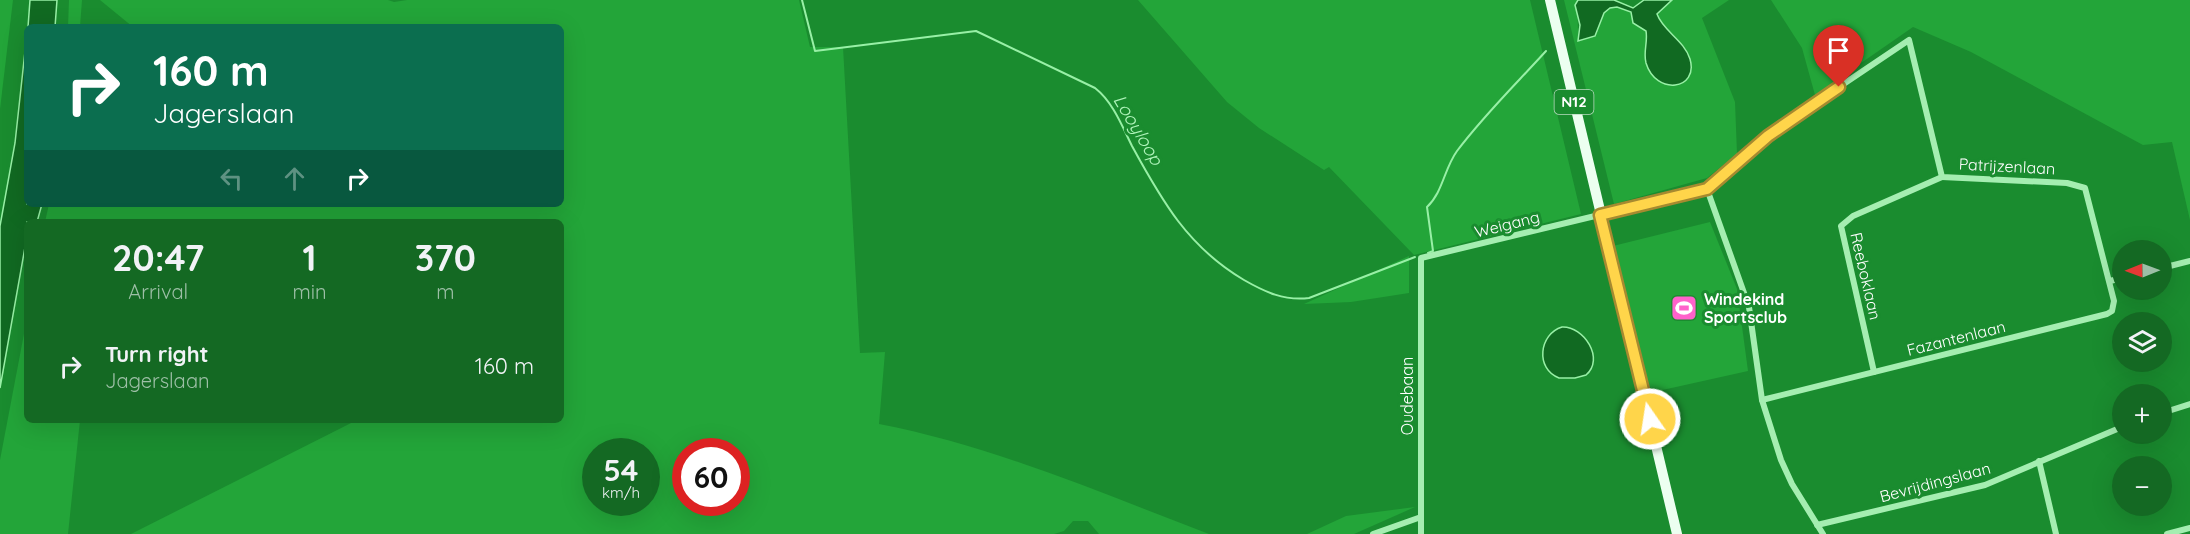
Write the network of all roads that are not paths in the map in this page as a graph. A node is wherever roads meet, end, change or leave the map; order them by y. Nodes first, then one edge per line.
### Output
1 (1550, 0) edge
2 (1942, 177) junction
3 (1707, 189) junction
4 (1600, 215) junction
5 (1421, 258) joint
6 (2190, 261) edge
7 (2172, 266) edge
8 (2110, 281) joint
9 (1874, 372) junction
10 (1762, 400) junction
11 (2190, 404) edge
12 (2172, 410) edge
13 (2112, 432) edge
14 (2039, 461) junction
15 (1421, 517) junction
16 (1818, 525) junction
17 (2190, 528) edge
18 (1373, 534) edge
19 (1421, 534) edge
20 (1677, 534) edge
21 (1823, 534) edge
22 (2056, 534) edge
23 (2167, 534) edge

1 - 4 main road, N12
2 - 3 street, Patrijzenlaan
2 - 8 street, Patrijzenlaan
2 - 9 street, Reeboklaan
3 - 4 street, Weigang
3 - 10 street
4 - 5 street, Weigang
4 - 20 main road, N12
5 - 15 street, Oudebaan
6 - 7 street
8 - 9 street, Fazantenlaan
9 - 10 street, Fazantenlaan
10 - 16 street
11 - 12 street
13 - 14 street, Bevrijdingslaan
14 - 16 street, Bevrijdingslaan
14 - 22 street
15 - 18 street
15 - 19 street, Oudebaan
16 - 21 street
17 - 23 street

